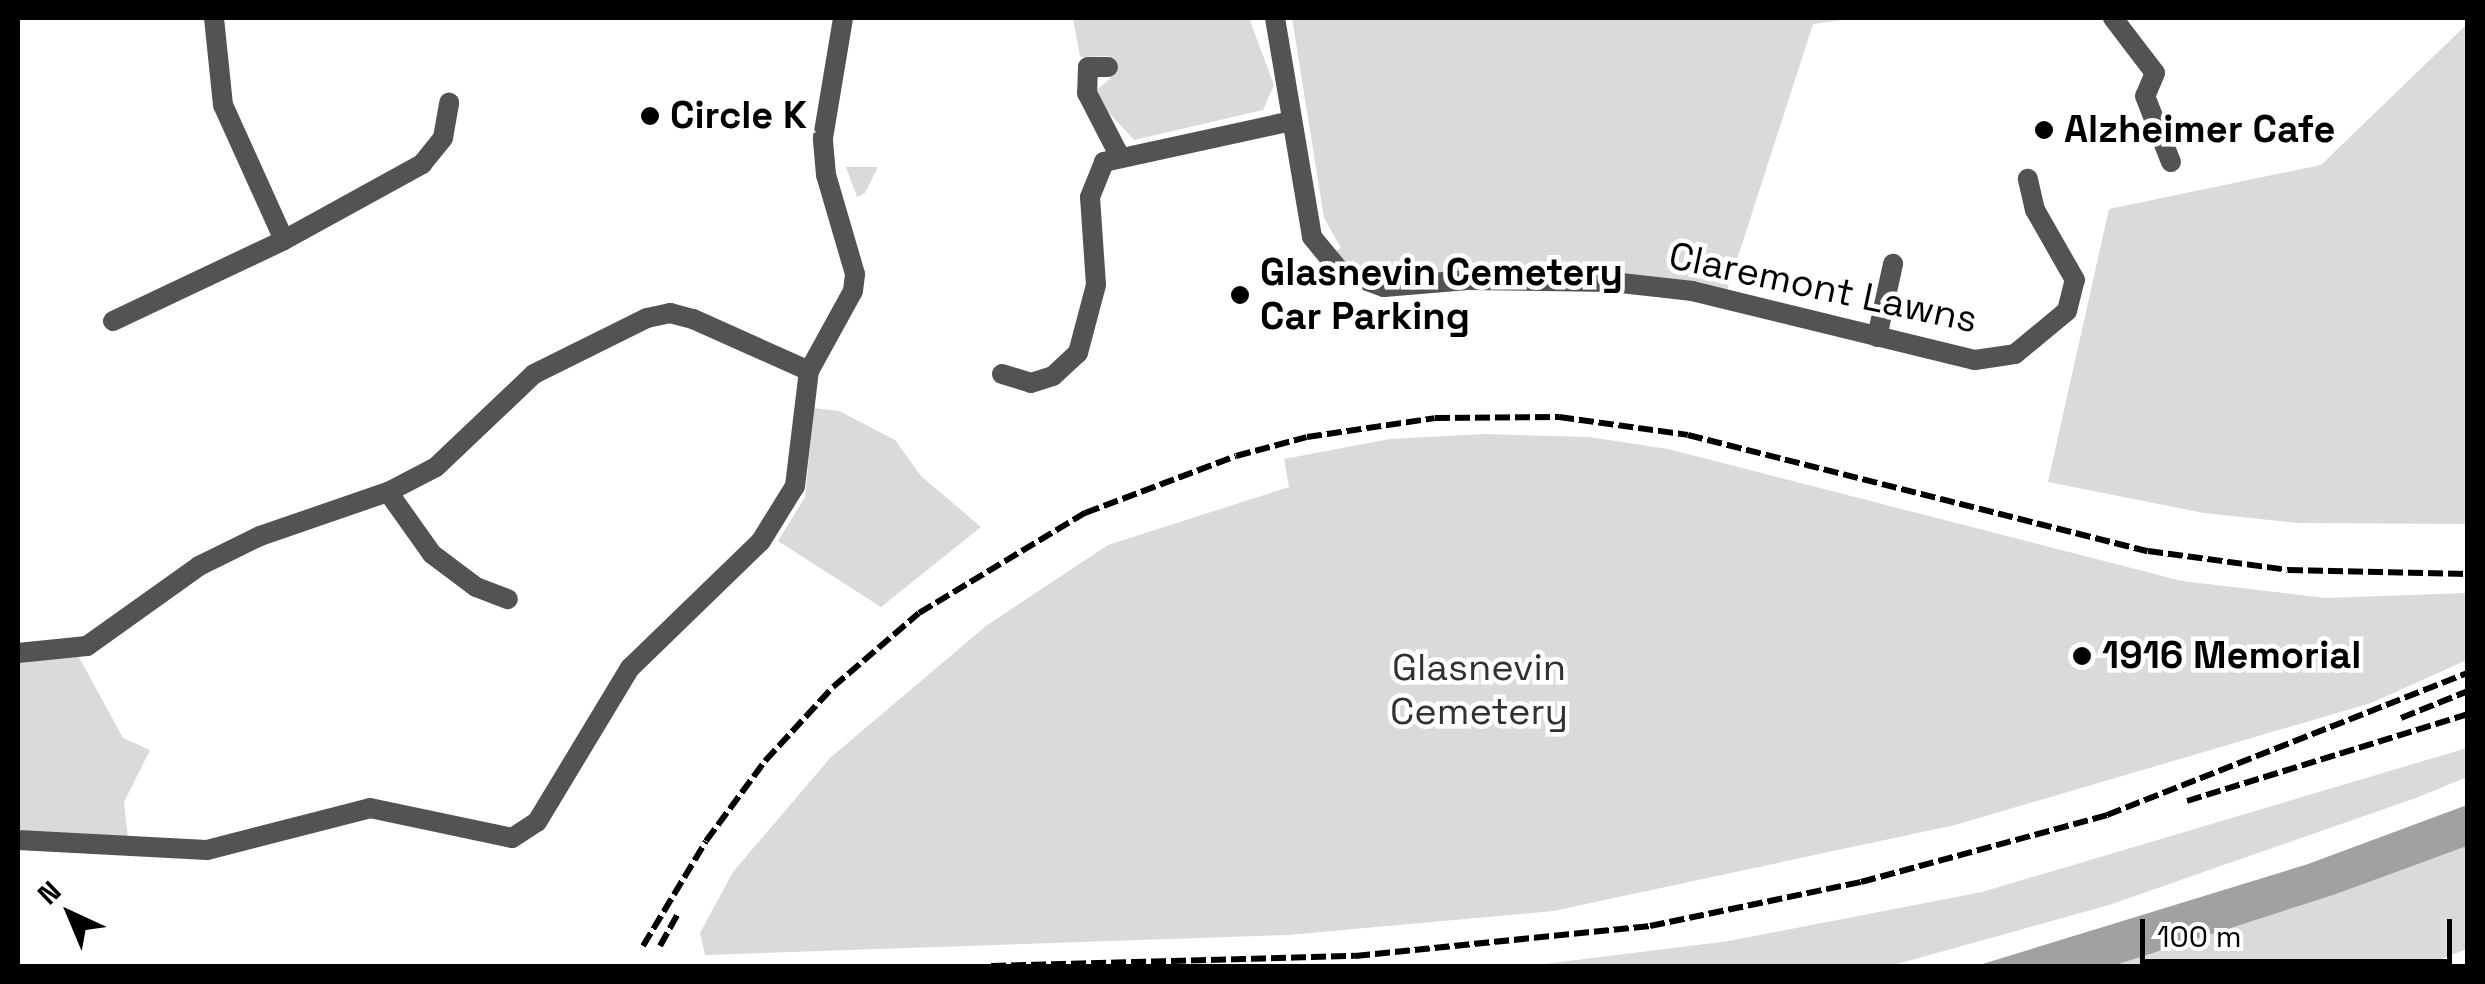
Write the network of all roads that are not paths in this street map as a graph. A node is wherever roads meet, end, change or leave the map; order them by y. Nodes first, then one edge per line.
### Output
1 (214, 18) edge
2 (843, 18) edge
3 (1274, 18) edge
4 (2113, 18) edge
5 (1108, 68) dead end
6 (449, 103) dead end
7 (1292, 120) junction
8 (1119, 155) junction
9 (2171, 162) dead end
10 (2028, 179) dead end
11 (284, 240) junction
12 (1893, 264) dead end
13 (113, 321) dead end
14 (1877, 337) junction
15 (809, 371) junction
16 (1002, 374) dead end
17 (388, 492) junction
18 (508, 598) dead end
19 (18, 654) edge
20 (18, 840) edge

1 - 11 street
2 - 15 street
3 - 7 street, Claremont Lawns
4 - 9 street
5 - 8 street
6 - 11 street
7 - 8 street
7 - 14 street, Claremont Lawns
8 - 16 street
10 - 14 street, Claremont Lawns
11 - 13 street
12 - 14 street
15 - 17 street
15 - 20 street
17 - 18 street
17 - 19 street

